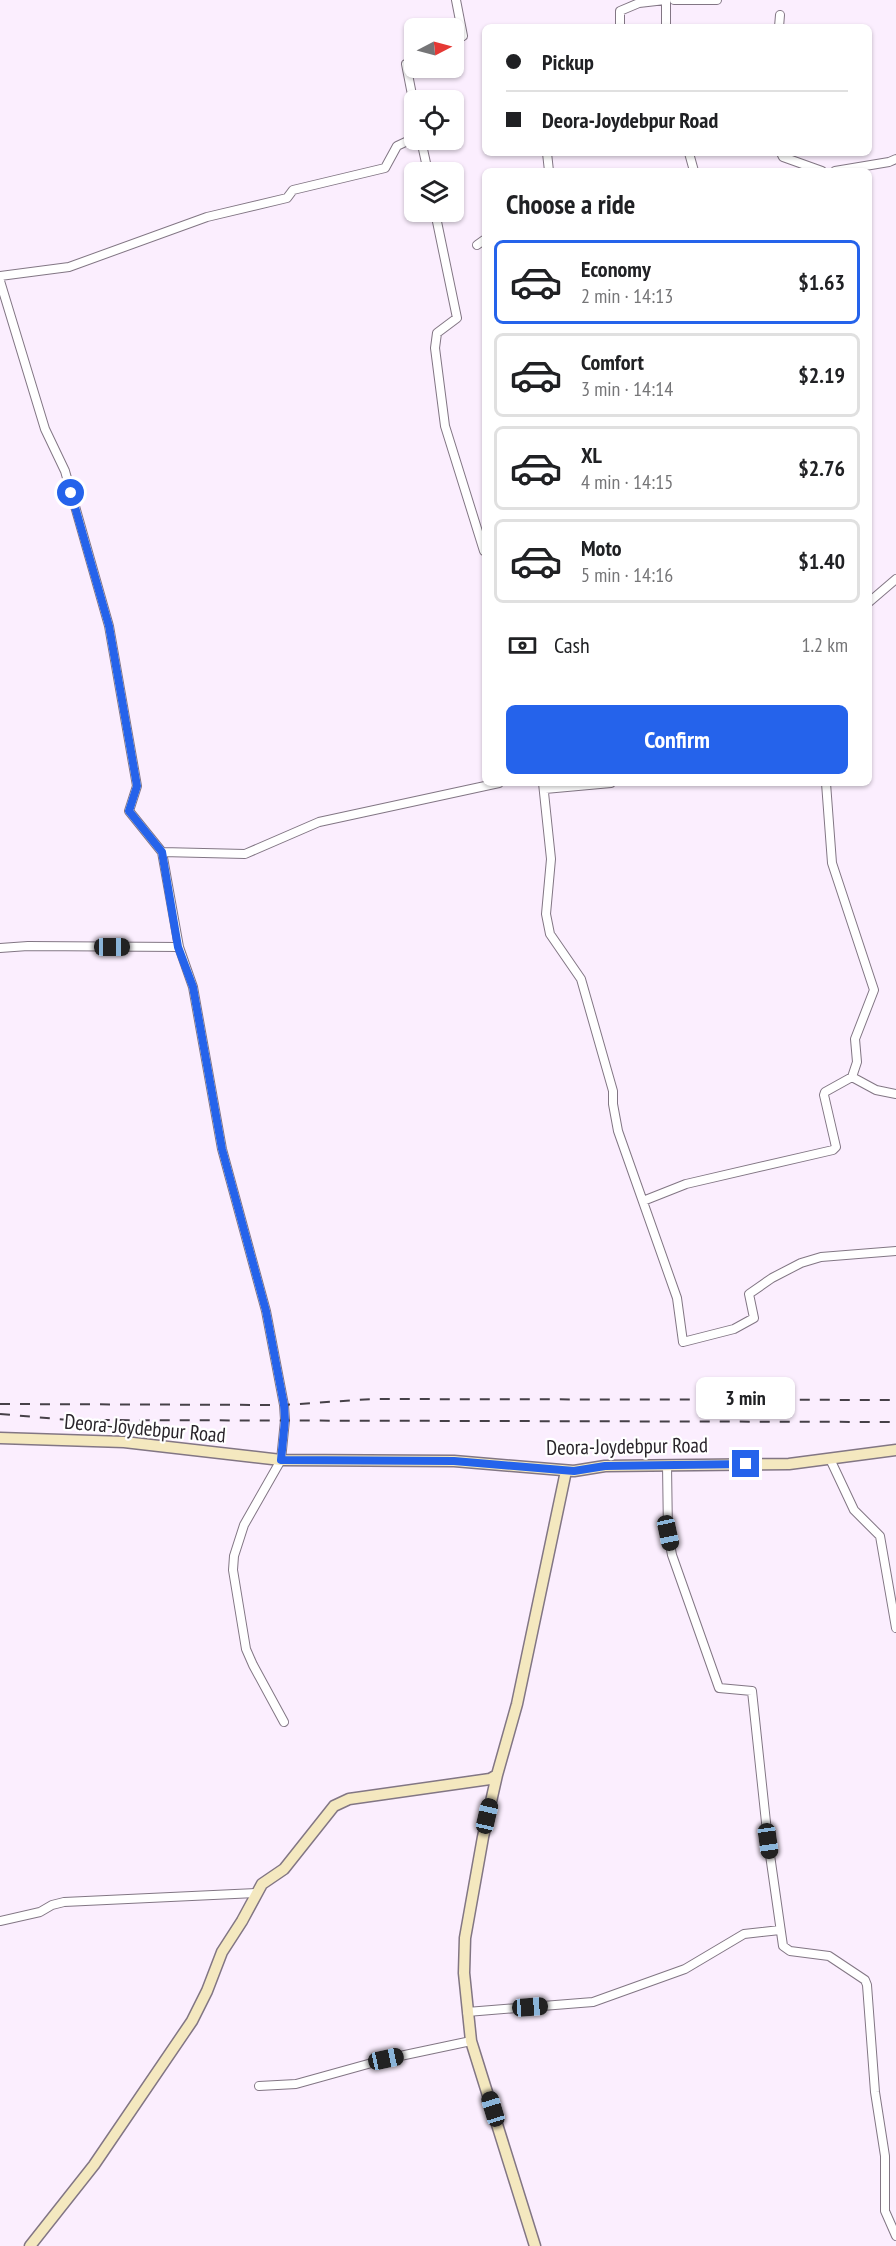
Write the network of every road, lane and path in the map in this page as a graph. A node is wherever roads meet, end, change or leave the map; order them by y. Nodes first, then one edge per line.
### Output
1 (456, 0) edge
2 (665, 0) edge
3 (674, 0) edge
4 (717, 0) edge
5 (780, 15) dead end
6 (460, 18) edge
7 (620, 24) edge
8 (666, 24) edge
9 (779, 24) edge
10 (404, 143) edge
11 (782, 156) edge
12 (896, 159) edge
13 (814, 168) edge
14 (853, 168) edge
15 (437, 222) edge
16 (482, 241) edge
17 (477, 245) dead end
18 (0, 276) edge
19 (0, 281) edge
20 (2, 296) edge
21 (482, 544) edge
22 (896, 579) edge
23 (872, 600) edge
24 (485, 786) edge
25 (544, 786) edge
26 (826, 786) edge
27 (162, 852) junction
28 (178, 947) junction
29 (0, 948) edge
30 (852, 1077) junction
31 (896, 1094) edge
32 (643, 1201) junction
33 (896, 1251) edge
34 (0, 1438) edge
35 (896, 1450) edge
36 (830, 1459) junction
37 (281, 1460) junction
38 (666, 1465) junction
39 (566, 1471) junction
40 (896, 1628) edge
41 (284, 1722) dead end
42 (497, 1776) junction
43 (256, 1893) junction
44 (0, 1921) edge
45 (780, 1930) junction
46 (467, 2012) junction
47 (471, 2041) junction
48 (259, 2086) dead end
49 (893, 2223) edge
50 (896, 2236) edge
51 (30, 2246) edge
52 (535, 2246) edge

1 - 6 street
2 - 7 street
2 - 8 street
3 - 4 street
5 - 9 street
10 - 18 street
11 - 13 street
12 - 14 street
15 - 21 street
16 - 17 street
19 - 20 street
20 - 27 street
22 - 23 street
24 - 27 street
25 - 32 street
26 - 30 street
27 - 28 street
28 - 29 street
28 - 37 street
30 - 31 street
30 - 32 street
32 - 33 street
34 - 37 street, Deora-Joydebpur Road
35 - 36 street, Deora-Joydebpur Road
36 - 38 street, Deora-Joydebpur Road
36 - 40 street
37 - 39 street, Deora-Joydebpur Road
37 - 41 street
38 - 39 street, Deora-Joydebpur Road
38 - 45 street
39 - 42 street
42 - 43 street
42 - 46 street
43 - 44 street
43 - 51 street
45 - 46 street
45 - 49 street
46 - 47 street
47 - 48 street
47 - 52 street
49 - 50 street

